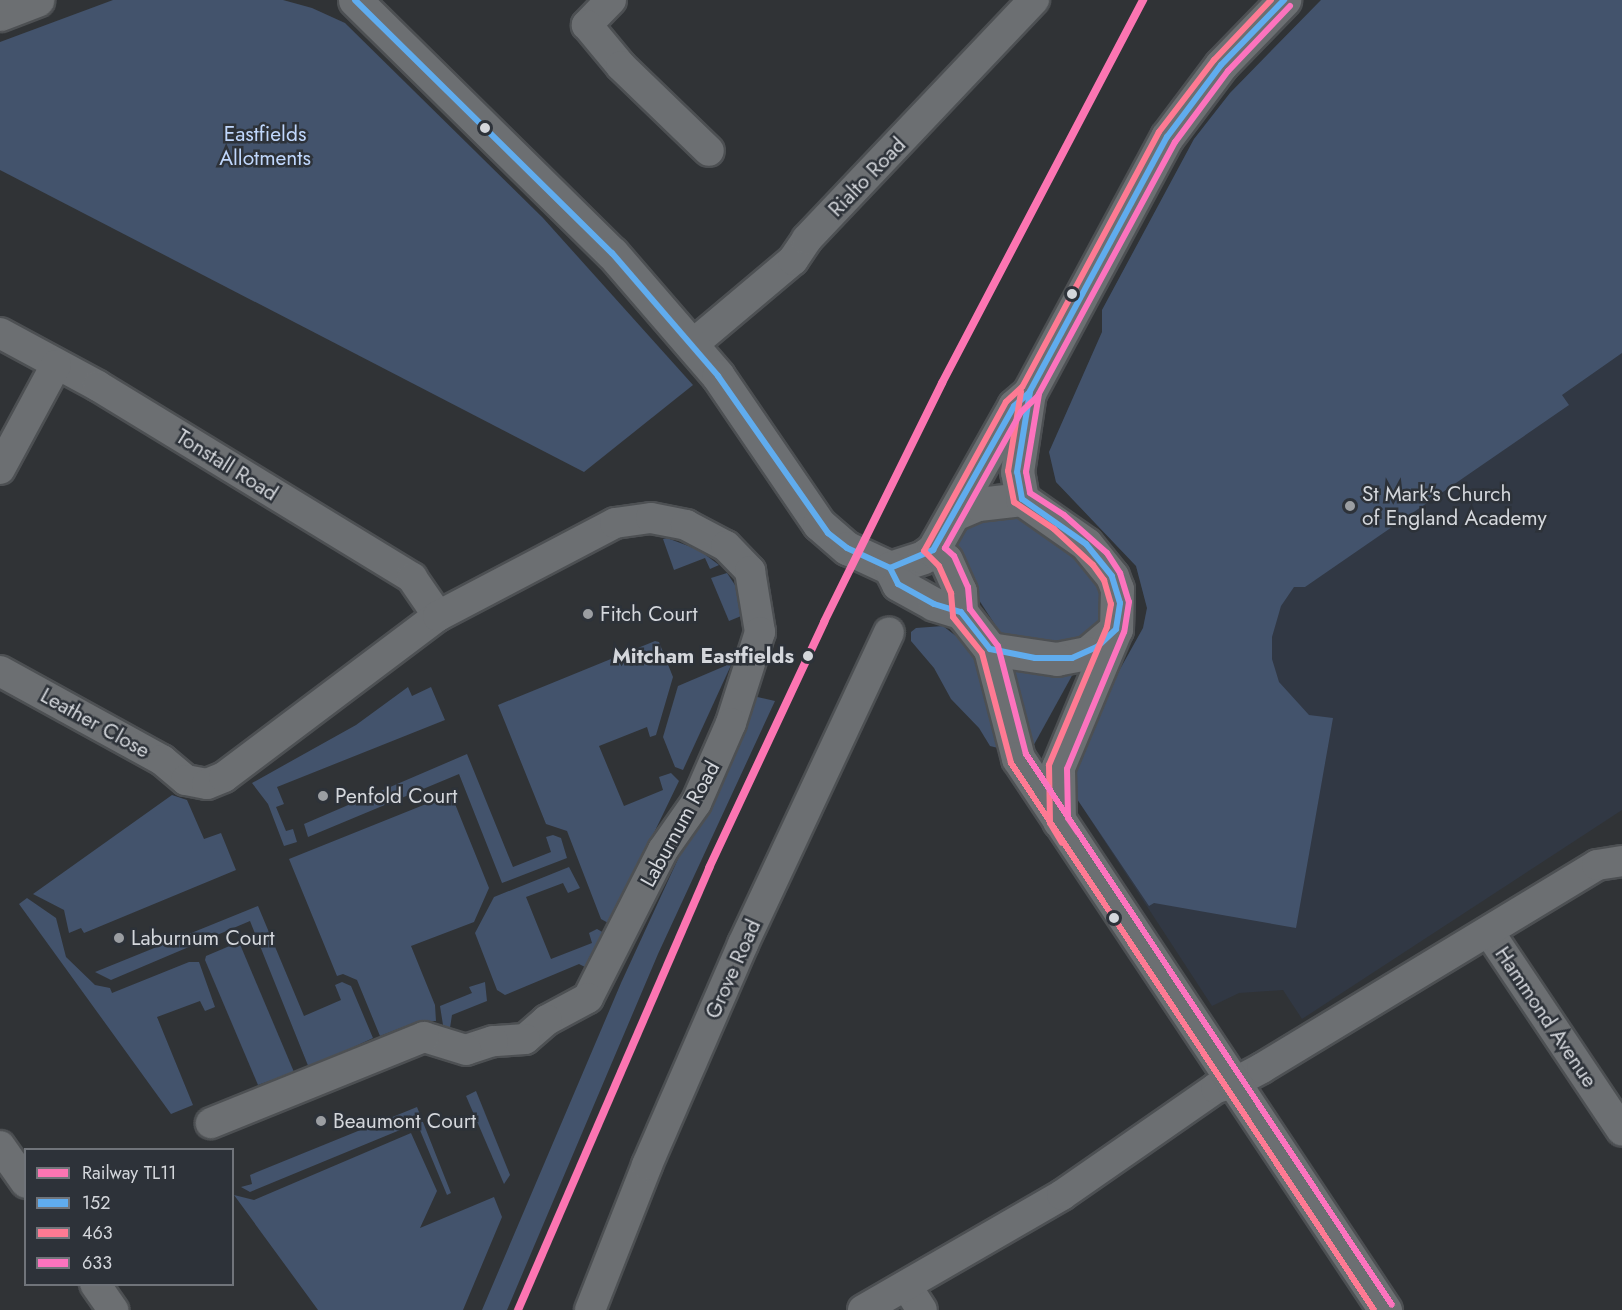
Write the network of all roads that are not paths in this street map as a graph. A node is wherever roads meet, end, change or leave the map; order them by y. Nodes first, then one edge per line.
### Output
1 (37, 0) edge
2 (355, 0) edge
3 (611, 0) edge
4 (1034, 0) edge
5 (1284, 0) edge
6 (0, 14) edge
7 (709, 151) dead end
8 (0, 333) edge
9 (692, 345) junction
10 (56, 365) junction
11 (1029, 393) junction
12 (0, 469) edge
13 (1022, 499) junction
14 (954, 514) junction
15 (933, 550) junction
16 (890, 568) junction
17 (961, 612) junction
18 (438, 616) junction
19 (1116, 629) junction
20 (889, 633) dead end
21 (990, 649) junction
22 (0, 671) edge
23 (186, 780) joint
24 (1059, 821) junction
25 (1622, 861) edge
26 (1489, 932) junction
27 (1234, 1083) junction
28 (211, 1123) dead end
29 (1622, 1131) edge
30 (0, 1146) edge
31 (24, 1180) edge
32 (96, 1286) edge
33 (915, 1299) edge
34 (113, 1310) edge
35 (590, 1310) edge
36 (863, 1310) edge
37 (1385, 1310) edge

1 - 6 street
2 - 9 street
3 - 7 street
4 - 9 street, Rialto Road
5 - 11 street
8 - 10 street, Tonstall Road
9 - 16 street
10 - 12 street
10 - 18 street, Tonstall Road
11 - 13 street
11 - 14 street
13 - 14 street
13 - 19 street
14 - 15 street
15 - 16 street
15 - 17 street
16 - 17 street
17 - 21 street
18 - 23 street, Laburnum Road
18 - 28 street, Laburnum Road
19 - 21 street
19 - 24 street
20 - 35 street, Grove Road
21 - 24 street
22 - 23 street, Leather Close
24 - 27 street
25 - 26 street
26 - 27 street
26 - 29 street, Hammond Avenue
27 - 33 street
27 - 37 street
30 - 31 street
32 - 34 street
33 - 36 street

